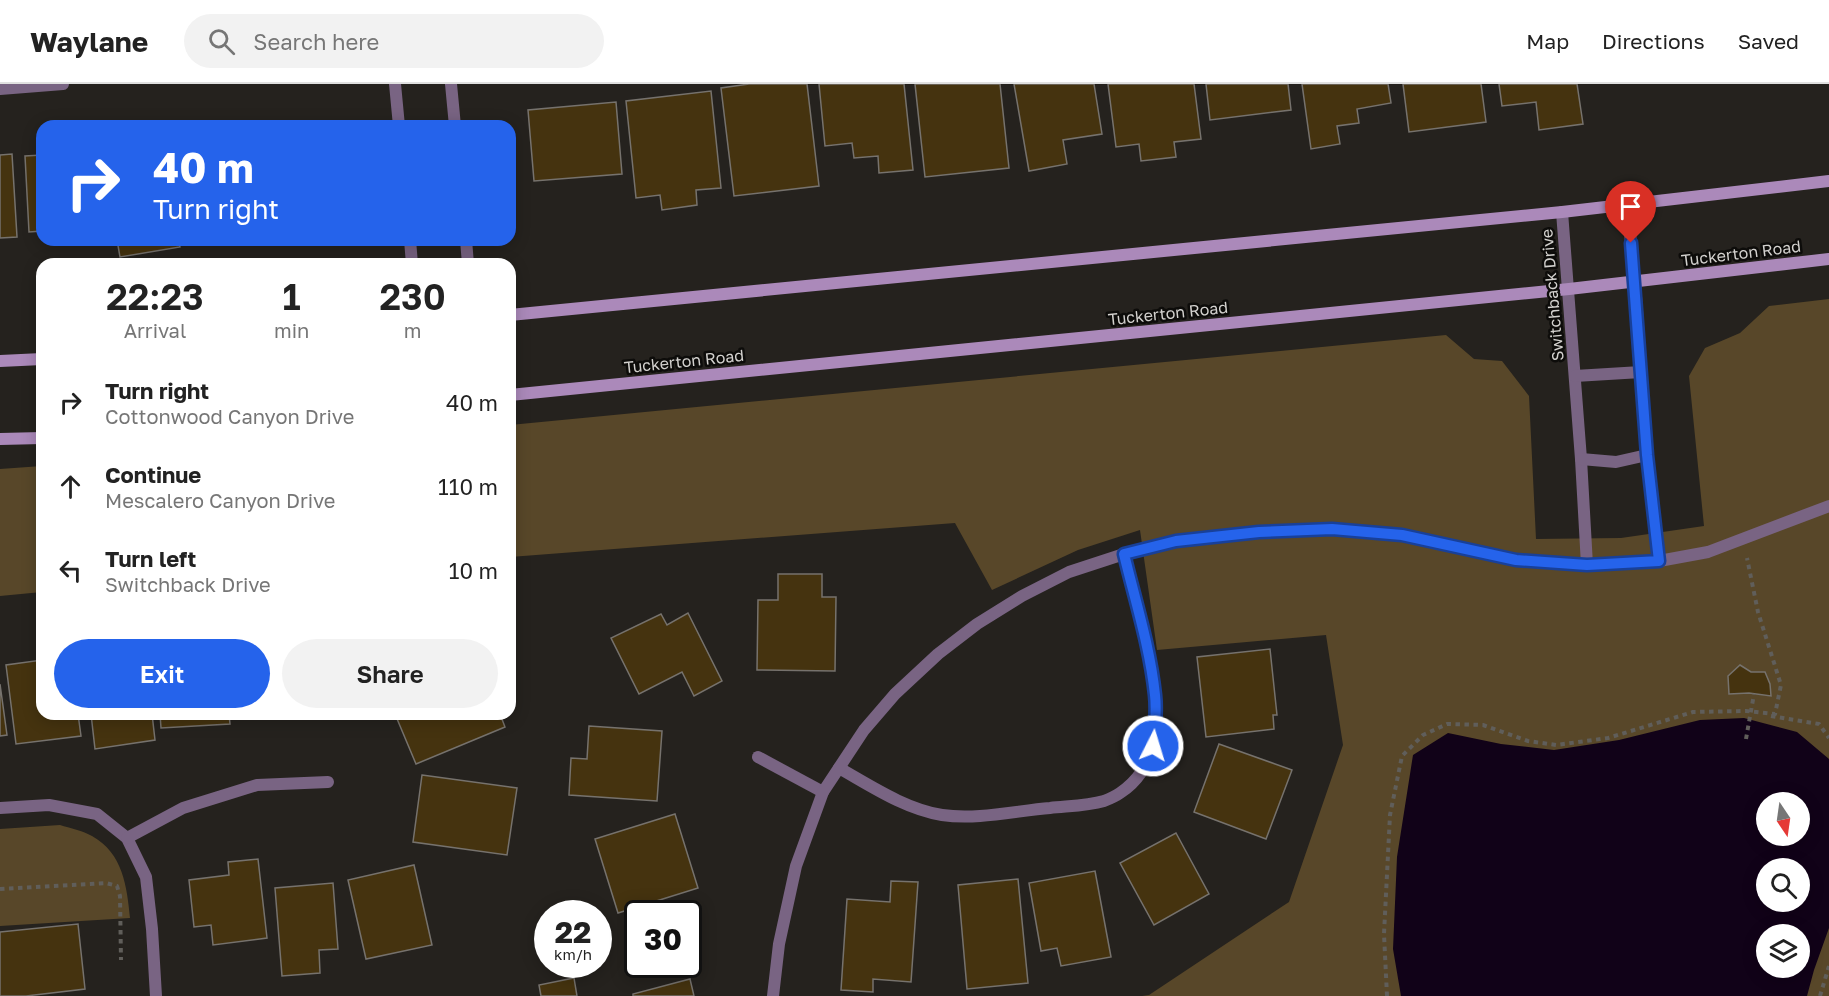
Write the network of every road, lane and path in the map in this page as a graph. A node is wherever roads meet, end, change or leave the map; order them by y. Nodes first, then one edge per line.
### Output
1 (63, 84) edge
2 (395, 84) edge
3 (451, 84) edge
4 (0, 89) edge
5 (398, 120) edge
6 (454, 120) edge
7 (1829, 181) edge
8 (1627, 204) junction
9 (1562, 212) junction
10 (1829, 259) edge
11 (1635, 282) junction
12 (1569, 289) junction
13 (516, 314) edge
14 (36, 359) edge
15 (0, 361) edge
16 (1641, 372) junction
17 (1575, 376) junction
18 (516, 394) edge
19 (36, 438) edge
20 (0, 439) edge
21 (1647, 455) junction
22 (1581, 459) junction
23 (1829, 506) edge
24 (1743, 539) junction
25 (1124, 554) junction
26 (1659, 561) junction
27 (1587, 565) junction
28 (1754, 694) dead end
29 (1750, 712) junction
30 (1829, 738) edge
31 (1746, 739) dead end
32 (758, 758) dead end
33 (839, 768) junction
34 (328, 782) dead end
35 (823, 792) junction
36 (0, 808) edge
37 (127, 838) junction
38 (0, 889) edge
39 (121, 960) dead end
40 (1829, 966) edge
41 (156, 996) edge
42 (773, 996) edge
43 (1387, 996) edge
44 (1820, 996) edge

1 - 4 street
2 - 5 street
3 - 6 street
7 - 8 main road
8 - 9 main road
8 - 11 street
9 - 12 street, Switchback Drive
9 - 13 main road
10 - 11 main road, Tuckerton Road
11 - 12 main road, Tuckerton Road
11 - 16 street
12 - 17 street, Switchback Drive
12 - 18 main road, Tuckerton Road
14 - 15 main road
16 - 17 street, Switchback Drive
16 - 21 street
17 - 22 street, Switchback Drive
19 - 20 main road
21 - 22 street
21 - 26 street
22 - 27 street, Switchback Drive
23 - 24 street
24 - 26 street
24 - 29 path
25 - 27 street
25 - 33 street
25 - 33 street
26 - 27 street
28 - 29 path
29 - 30 path
29 - 31 path
29 - 43 path
32 - 35 street
33 - 35 street
34 - 37 street
35 - 42 street
36 - 37 street
37 - 41 street
38 - 39 path
40 - 44 path

